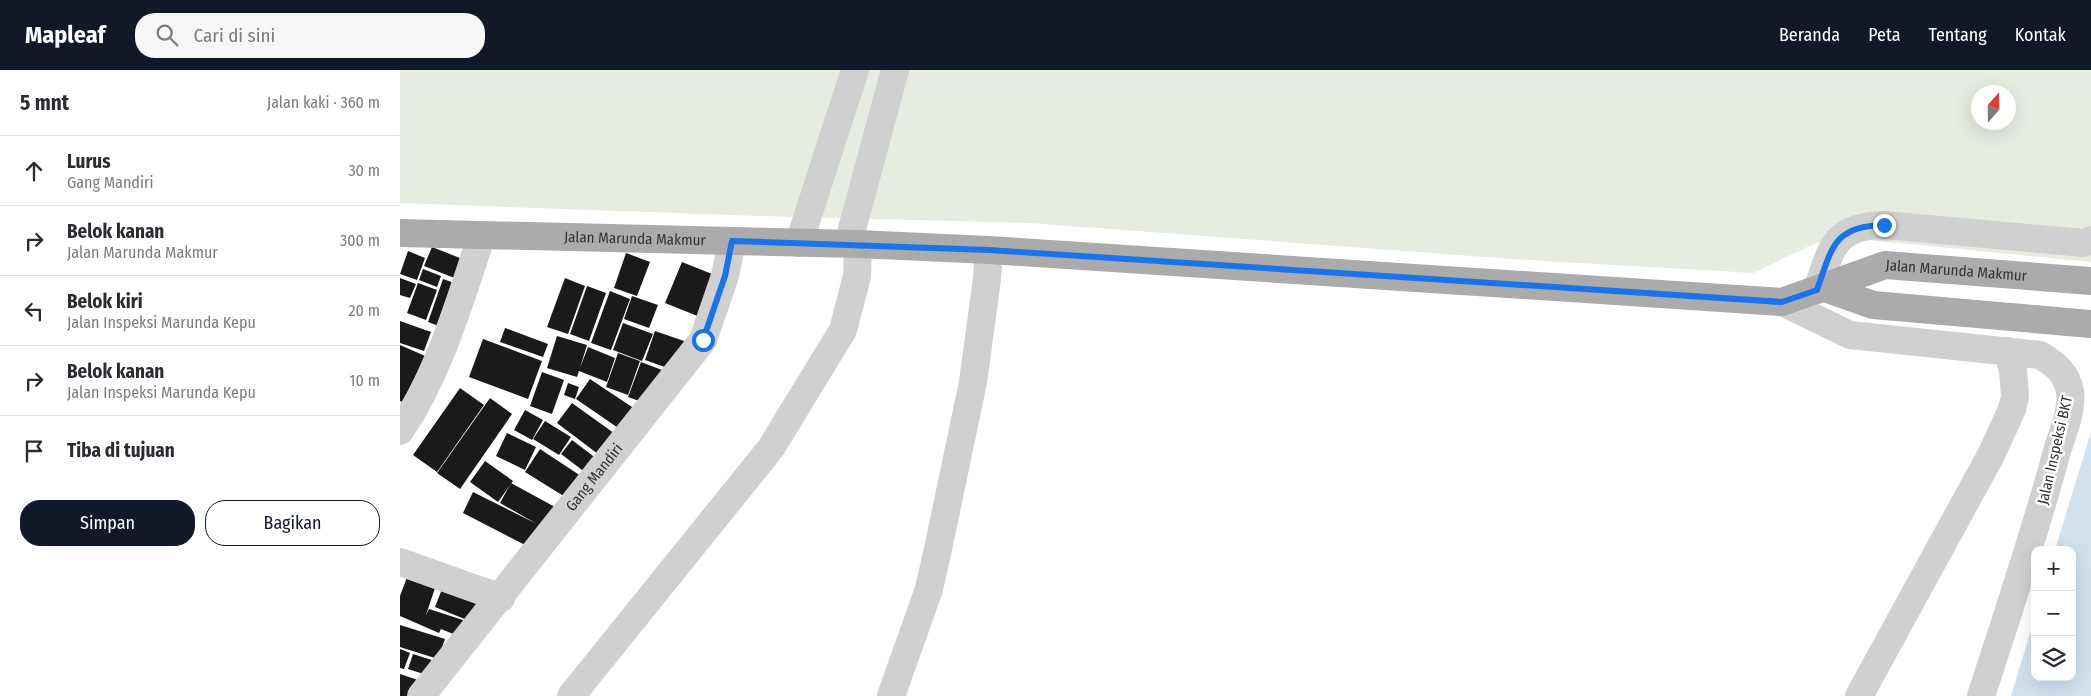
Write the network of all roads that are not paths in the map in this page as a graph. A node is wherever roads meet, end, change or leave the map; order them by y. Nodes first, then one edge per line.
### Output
1 (855, 70) edge
2 (895, 70) edge
3 (400, 233) edge
4 (482, 235) junction
5 (2091, 240) edge
6 (732, 241) junction
7 (799, 243) junction
8 (853, 244) junction
9 (989, 250) junction
10 (2091, 281) edge
11 (1821, 289) junction
12 (1782, 302) junction
13 (2091, 324) edge
14 (2007, 351) junction
15 (400, 431) edge
16 (400, 562) edge
17 (501, 598) junction
18 (421, 696) edge
19 (571, 696) edge
20 (891, 696) edge
21 (1859, 696) edge
22 (1981, 696) edge

1 - 7 street
2 - 8 street
3 - 4 main road, Jalan Marunda Makmur
4 - 6 main road, Jalan Marunda Makmur
4 - 15 street
5 - 11 street
6 - 7 main road, Jalan Marunda Makmur
6 - 17 street, Gang Mandiri
7 - 8 main road, Jalan Marunda Makmur
8 - 9 main road, Jalan Marunda Makmur
8 - 19 street
9 - 12 main road, Jalan Marunda Makmur
9 - 20 street
10 - 11 main road, Jalan Marunda Makmur
11 - 12 main road, Jalan Marunda Makmur
11 - 13 main road
12 - 14 street, Jalan Inspeksi BKT
14 - 21 street
14 - 22 street, Jalan Inspeksi BKT
16 - 17 street
17 - 18 street, Gang Mandiri

